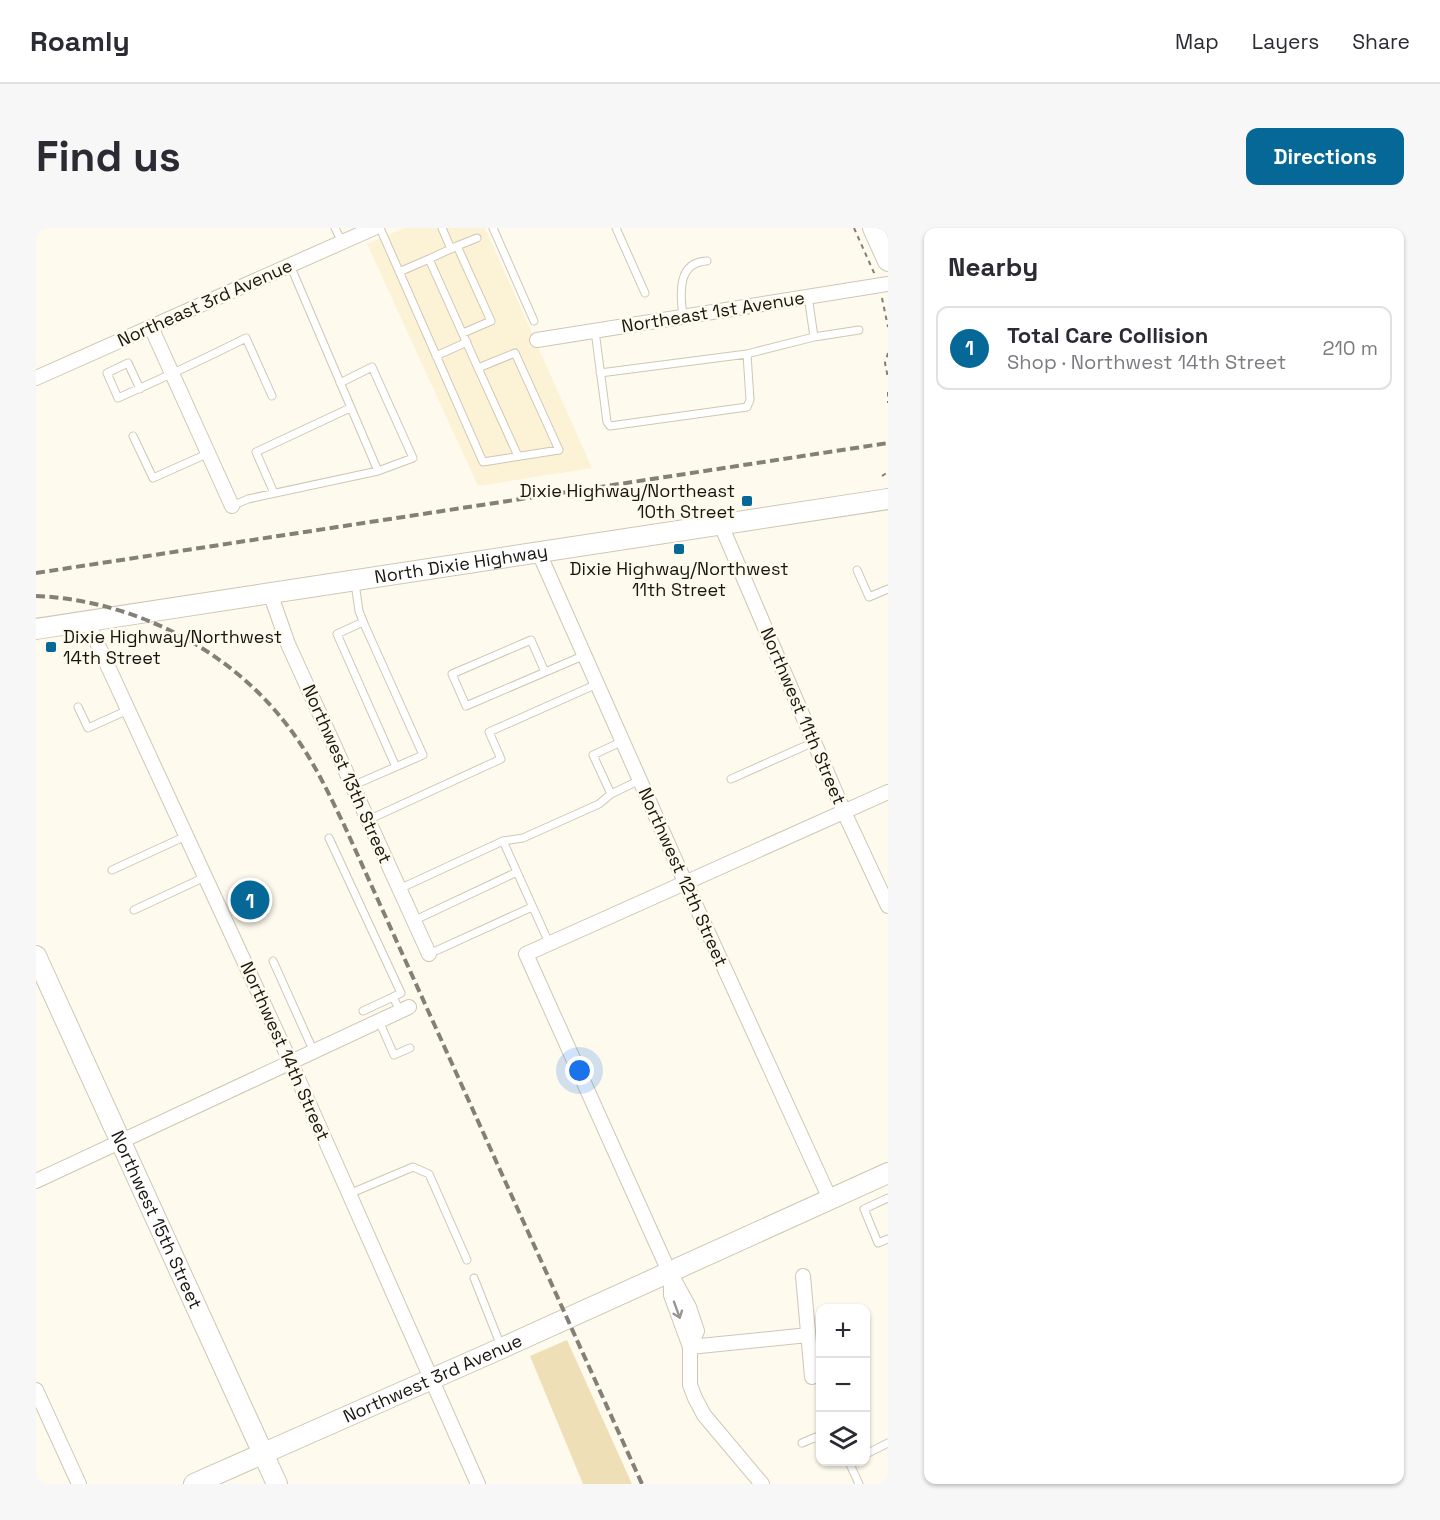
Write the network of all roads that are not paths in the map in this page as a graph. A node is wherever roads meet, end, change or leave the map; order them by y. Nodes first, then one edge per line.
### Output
1 (335, 228) edge
2 (374, 228) edge
3 (380, 228) edge
4 (442, 228) edge
5 (493, 228) edge
6 (616, 228) edge
7 (873, 228) edge
8 (477, 238) dead end
9 (342, 242) junction
10 (454, 248) junction
11 (429, 259) junction
12 (707, 261) dead end
13 (290, 265) junction
14 (881, 266) edge
15 (399, 272) junction
16 (888, 284) edge
17 (645, 292) dead end
18 (808, 297) junction
19 (683, 316) junction
20 (534, 321) dead end
21 (151, 327) junction
22 (859, 330) dead end
23 (595, 331) junction
24 (463, 333) junction
25 (814, 337) junction
26 (537, 340) dead end
27 (467, 342) junction
28 (747, 354) junction
29 (436, 356) junction
30 (478, 368) junction
31 (172, 373) junction
32 (600, 373) junction
33 (36, 378) edge
34 (340, 382) junction
35 (140, 389) junction
36 (272, 396) dead end
37 (350, 408) junction
38 (134, 436) dead end
39 (208, 453) junction
40 (518, 456) junction
41 (378, 471) junction
42 (274, 494) junction
43 (888, 499) edge
44 (232, 506) joint
45 (721, 525) junction
46 (539, 553) junction
47 (857, 570) dead end
48 (355, 580) junction
49 (888, 589) edge
50 (270, 593) junction
51 (87, 621) junction
52 (363, 622) junction
53 (36, 629) edge
54 (585, 655) junction
55 (545, 672) junction
56 (597, 684) junction
57 (78, 707) dead end
58 (128, 710) junction
59 (623, 741) junction
60 (814, 742) junction
61 (396, 767) junction
62 (731, 779) dead end
63 (640, 780) junction
64 (352, 786) junction
65 (888, 792) edge
66 (611, 794) junction
67 (844, 812) junction
68 (368, 820) junction
69 (186, 836) junction
70 (329, 838) dead end
71 (503, 841) junction
72 (112, 870) dead end
73 (517, 872) junction
74 (205, 877) junction
75 (685, 882) junction
76 (399, 889) junction
77 (532, 906) junction
78 (888, 906) edge
79 (134, 910) dead end
80 (413, 921) junction
81 (549, 944) junction
82 (429, 954) joint
83 (36, 956) edge
84 (273, 962) dead end
85 (393, 997) junction
86 (405, 1009) joint
87 (363, 1011) dead end
88 (379, 1021) junction
89 (410, 1048) dead end
90 (314, 1052) junction
91 (291, 1063) junction
92 (121, 1143) junction
93 (885, 1176) edge
94 (36, 1180) edge
95 (349, 1194) junction
96 (888, 1197) edge
97 (830, 1199) junction
98 (888, 1239) edge
99 (467, 1260) dead end
100 (671, 1273) junction
101 (803, 1276) dead end
102 (474, 1278) dead end
103 (808, 1335) junction
104 (690, 1347) junction
105 (502, 1348) junction
106 (812, 1377) dead end
107 (431, 1380) junction
108 (36, 1390) edge
109 (816, 1437) edge
110 (802, 1443) dead end
111 (888, 1443) edge
112 (263, 1452) junction
113 (870, 1452) edge
114 (851, 1466) edge
115 (79, 1484) edge
116 (194, 1484) edge
117 (277, 1484) edge
118 (478, 1484) edge
119 (762, 1484) edge
120 (859, 1484) edge

1 - 9 lane
2 - 9 street, Northeast 3rd Avenue
3 - 15 lane
4 - 10 lane
5 - 20 lane
6 - 17 lane
7 - 14 street
8 - 10 lane
9 - 13 street, Northeast 3rd Avenue
10 - 11 lane
10 - 24 lane
11 - 15 lane
11 - 24 lane
12 - 19 lane
13 - 21 street, Northeast 3rd Avenue
13 - 34 lane
15 - 29 lane
16 - 18 street, Northeast 1st Avenue
18 - 19 street, Northeast 1st Avenue
18 - 25 lane
19 - 23 street, Northeast 1st Avenue
21 - 31 street
21 - 33 street, Northeast 3rd Avenue
22 - 25 lane
23 - 26 street, Northeast 1st Avenue
23 - 32 lane
24 - 27 lane
25 - 28 lane
27 - 29 lane
27 - 30 lane
28 - 32 lane
28 - 32 lane
29 - 40 lane
30 - 40 lane
30 - 40 lane
31 - 35 lane
31 - 36 lane
31 - 39 street
34 - 37 lane
34 - 41 lane
35 - 35 lane
37 - 41 lane
37 - 42 lane
38 - 39 lane
39 - 44 street
41 - 42 lane
42 - 44 lane
43 - 45 street, North Dixie Highway
45 - 46 street, North Dixie Highway
45 - 60 street, Northwest 11th Street
46 - 48 street, North Dixie Highway
46 - 54 street, Northwest 12th Street
47 - 49 lane
48 - 50 street, North Dixie Highway
48 - 52 lane
50 - 51 street, North Dixie Highway
50 - 64 street, Northwest 13th Street
51 - 53 street, North Dixie Highway
51 - 58 street, Northwest 14th Street
52 - 61 lane
52 - 61 lane
54 - 55 lane
54 - 56 street, Northwest 12th Street
55 - 55 lane
56 - 59 street, Northwest 12th Street
56 - 68 lane
57 - 58 lane
58 - 69 street, Northwest 14th Street
59 - 63 street, Northwest 12th Street
59 - 66 lane
60 - 62 lane
60 - 67 street, Northwest 11th Street
61 - 64 lane
63 - 66 lane
63 - 75 street, Northwest 12th Street
64 - 68 street, Northwest 13th Street
65 - 67 street
66 - 71 lane
67 - 75 street
67 - 78 street, Northwest 11th Street
68 - 76 street, Northwest 13th Street
69 - 72 lane
69 - 74 street, Northwest 14th Street
70 - 85 lane
71 - 73 lane
71 - 76 lane
73 - 77 lane
73 - 80 lane
74 - 79 lane
74 - 91 street, Northwest 14th Street
75 - 81 street
75 - 97 street, Northwest 12th Street
76 - 80 street, Northwest 13th Street
77 - 81 lane
77 - 82 lane
80 - 82 street, Northwest 13th Street
81 - 100 street
83 - 92 street, Northwest 15th Street
84 - 90 lane
85 - 86 lane
85 - 87 lane
86 - 88 street
88 - 89 lane
88 - 90 street
90 - 91 street
91 - 92 street
91 - 95 street, Northwest 14th Street
92 - 94 street
92 - 112 street, Northwest 15th Street
93 - 97 street, Northwest 3rd Avenue
95 - 99 lane
95 - 107 street, Northwest 14th Street
96 - 98 lane
97 - 100 street, Northwest 3rd Avenue
100 - 104 street
100 - 105 street, Northwest 3rd Avenue
101 - 103 street
102 - 105 lane
103 - 104 street
103 - 106 street
104 - 119 street
105 - 107 street, Northwest 3rd Avenue
107 - 112 street, Northwest 3rd Avenue
107 - 118 street, Northwest 14th Street
108 - 115 street
109 - 110 lane
111 - 113 lane
112 - 116 street, Northwest 3rd Avenue
112 - 117 street, Northwest 15th Street
114 - 120 lane

